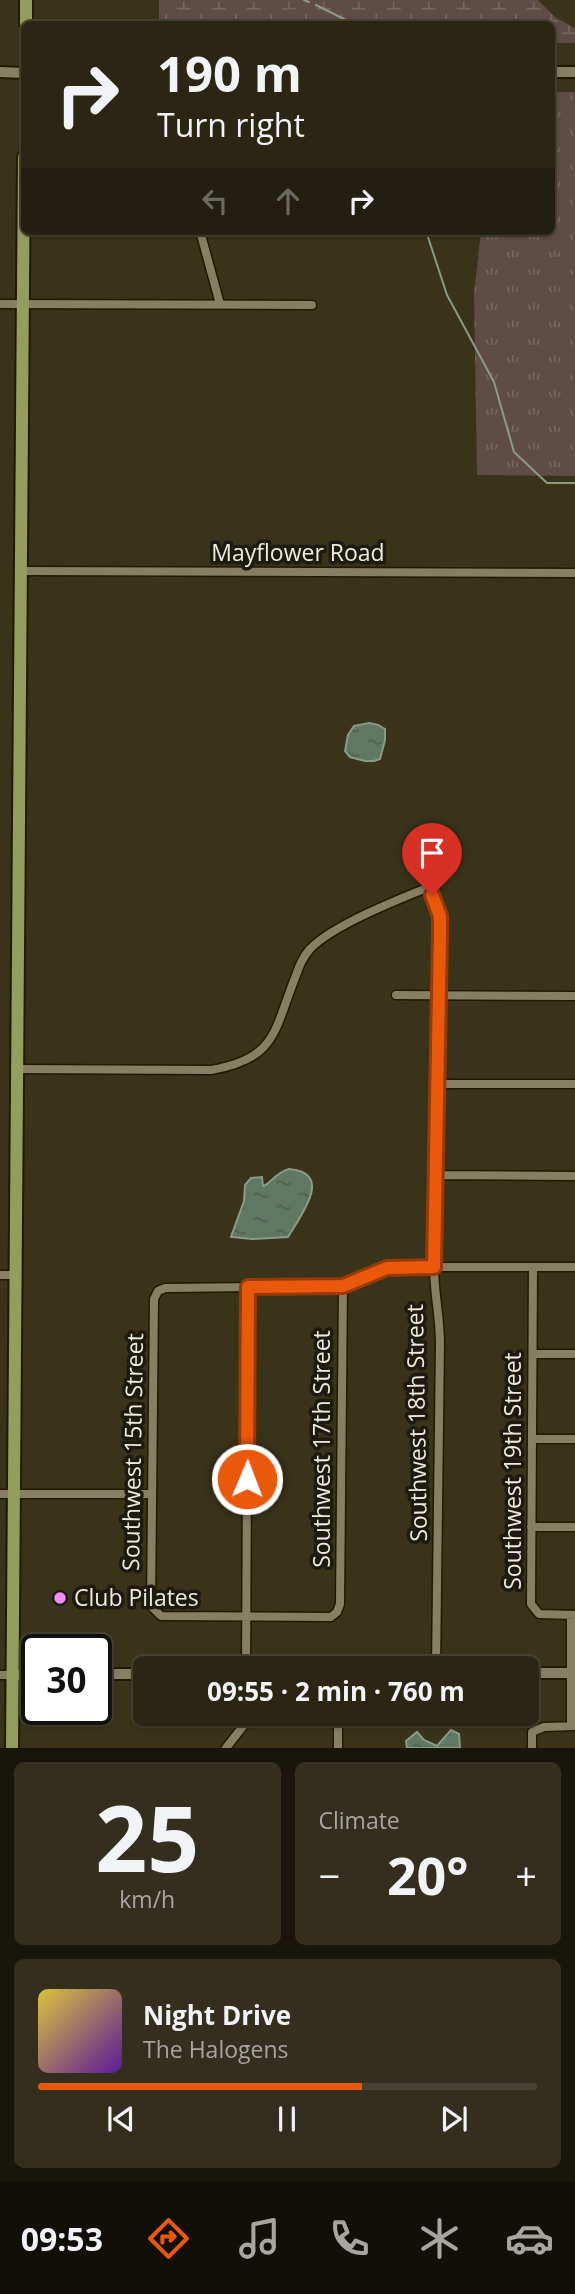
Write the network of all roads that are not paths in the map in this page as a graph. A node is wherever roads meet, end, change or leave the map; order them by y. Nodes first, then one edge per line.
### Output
1 (26, 0) edge
2 (26, 21) edge
3 (0, 72) edge
4 (555, 72) edge
5 (575, 72) edge
6 (21, 73) edge
7 (23, 235) edge
8 (201, 235) edge
9 (0, 304) edge
10 (23, 304) junction
11 (220, 304) junction
12 (312, 305) dead end
13 (21, 571) junction
14 (575, 573) edge
15 (396, 995) dead end
16 (439, 995) junction
17 (575, 996) edge
18 (17, 1069) junction
19 (438, 1084) junction
20 (575, 1084) edge
21 (436, 1175) junction
22 (575, 1176) edge
23 (434, 1267) junction
24 (533, 1267) junction
25 (575, 1267) edge
26 (0, 1275) edge
27 (16, 1275) junction
28 (343, 1286) junction
29 (248, 1287) junction
30 (533, 1354) junction
31 (575, 1354) edge
32 (532, 1439) junction
33 (575, 1439) edge
34 (0, 1494) edge
35 (15, 1494) junction
36 (151, 1494) junction
37 (531, 1527) junction
38 (575, 1527) edge
39 (573, 1615) edge
40 (246, 1617) junction
41 (246, 1656) edge
42 (436, 1656) edge
43 (539, 1673) edge
44 (573, 1673) edge
45 (112, 1674) edge
46 (133, 1674) edge
47 (6, 1675) edge
48 (243, 1726) edge
49 (338, 1726) edge
50 (573, 1726) edge
51 (12, 1748) edge
52 (226, 1748) edge
53 (338, 1748) edge
54 (532, 1748) edge

1 - 2 main road
3 - 6 street
4 - 5 street
7 - 10 main road
8 - 11 street
9 - 10 street
10 - 11 street
10 - 13 main road
11 - 12 street
13 - 14 street, Mayflower Road
13 - 18 main road
15 - 16 street
16 - 17 street
16 - 18 street, Southwest 18th Street
16 - 19 street, Southwest 18th Street
18 - 27 main road
19 - 20 street
19 - 21 street, Southwest 18th Street
21 - 22 street
21 - 23 street, Southwest 18th Street
23 - 24 street
23 - 28 street
23 - 42 street, Southwest 18th Street
24 - 25 street
24 - 30 street, Southwest 19th Street
26 - 27 street
27 - 35 main road
28 - 29 street
28 - 40 street, Southwest 17th Street
29 - 36 street, Southwest 15th Street
29 - 40 street
30 - 31 street
30 - 32 street, Southwest 19th Street
32 - 33 street
32 - 37 street, Southwest 19th Street
34 - 35 street
35 - 36 street
35 - 47 main road
36 - 40 street, Southwest 15th Street
37 - 38 street
37 - 39 street, Southwest 19th Street
39 - 44 street, Southwest 19th Street
40 - 41 street
43 - 44 street
44 - 50 street, Southwest 19th Street
45 - 46 street
47 - 51 main road
48 - 52 street
49 - 53 street
50 - 54 street

